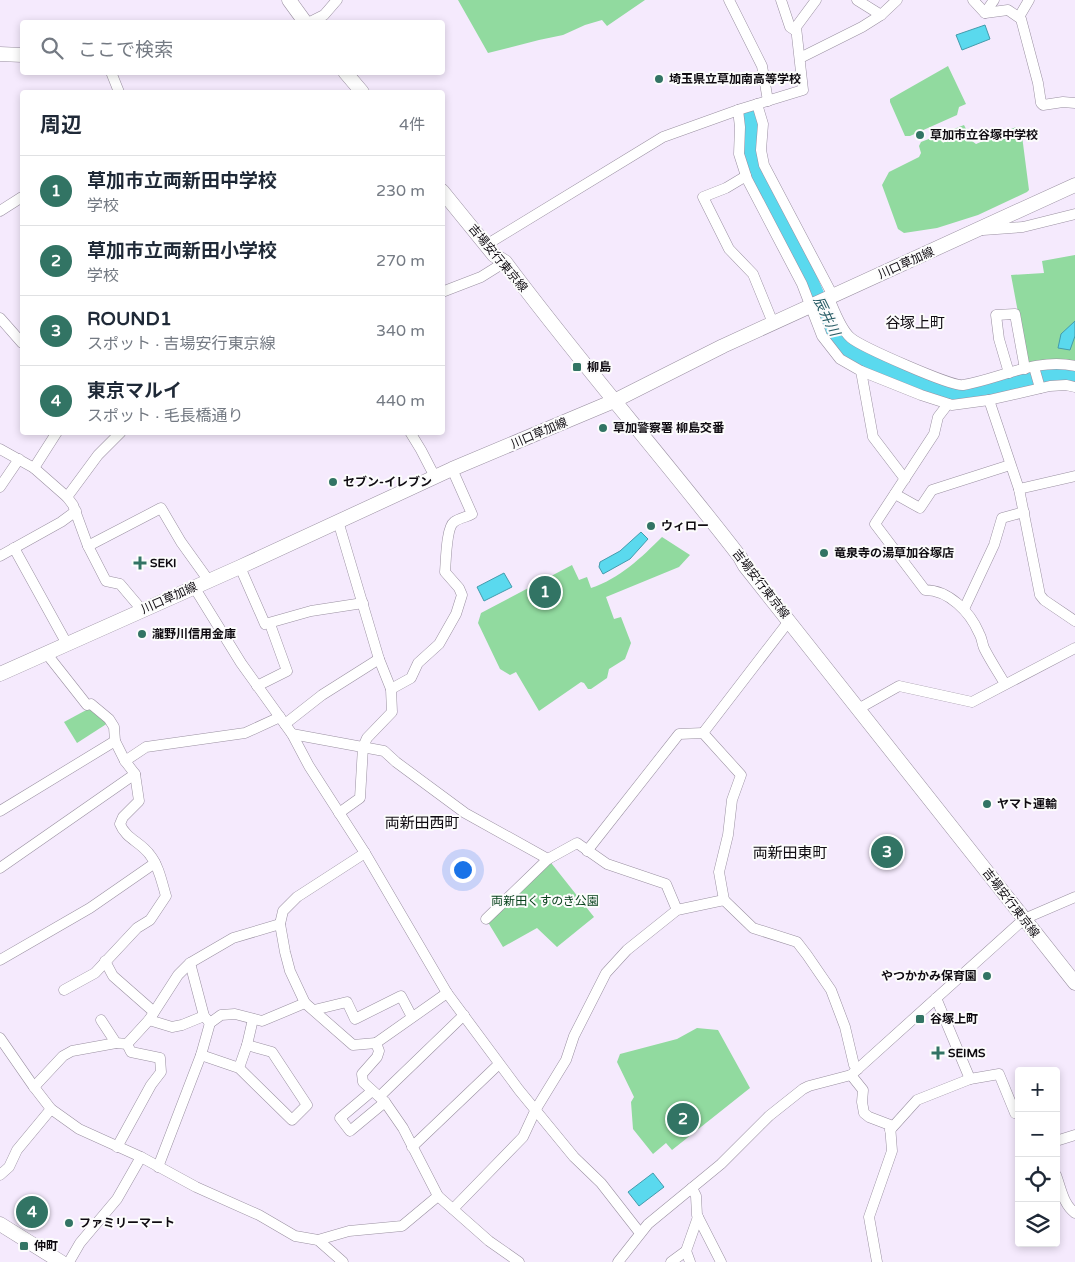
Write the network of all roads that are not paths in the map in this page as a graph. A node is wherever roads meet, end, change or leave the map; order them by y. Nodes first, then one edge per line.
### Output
1 (288, 0) edge
2 (337, 0) edge
3 (730, 0) edge
4 (781, 0) edge
5 (816, 0) edge
6 (858, 0) edge
7 (897, 0) edge
8 (972, 0) edge
9 (994, 0) edge
10 (1029, 0) edge
11 (985, 13) junction
12 (881, 15) junction
13 (1018, 17) junction
14 (304, 20) edge
15 (314, 20) edge
16 (796, 32) junction
17 (0, 54) edge
18 (20, 55) edge
19 (800, 58) junction
20 (112, 75) edge
21 (348, 75) edge
22 (118, 90) edge
23 (360, 90) edge
24 (768, 101) junction
25 (1075, 103) edge
26 (757, 104) junction
27 (738, 110) junction
28 (746, 176) junction
29 (1075, 186) edge
30 (445, 193) edge
31 (20, 198) edge
32 (0, 211) edge
33 (1075, 214) edge
34 (978, 230) junction
35 (486, 244) junction
36 (505, 262) junction
37 (445, 291) edge
38 (831, 297) junction
39 (809, 306) junction
40 (0, 318) edge
41 (773, 322) junction
42 (4, 330) edge
43 (20, 342) edge
44 (1075, 366) edge
45 (1030, 368) junction
46 (861, 371) junction
47 (1009, 373) junction
48 (1075, 387) edge
49 (1040, 388) junction
50 (989, 400) junction
51 (614, 401) junction
52 (948, 404) junction
53 (55, 435) edge
54 (117, 435) edge
55 (412, 435) edge
56 (0, 449) edge
57 (19, 459) junction
58 (1010, 465) junction
59 (34, 468) junction
60 (452, 469) junction
61 (1075, 476) edge
62 (435, 477) junction
63 (905, 479) junction
64 (0, 487) edge
65 (1019, 489) junction
66 (895, 494) junction
67 (67, 497) junction
68 (76, 511) junction
69 (1024, 512) junction
70 (338, 521) junction
71 (88, 546) junction
72 (14, 548) junction
73 (0, 556) edge
74 (240, 567) junction
75 (209, 581) junction
76 (194, 587) junction
77 (363, 603) junction
78 (964, 609) junction
79 (142, 610) junction
80 (789, 620) junction
81 (1075, 621) edge
82 (270, 624) junction
83 (67, 644) junction
84 (1075, 648) edge
85 (46, 653) junction
86 (379, 659) junction
87 (0, 674) edge
88 (1005, 684) junction
89 (257, 686) junction
90 (391, 689) junction
91 (858, 709) junction
92 (283, 720) junction
93 (702, 733) junction
94 (292, 734) junction
95 (115, 740) junction
96 (363, 747) junction
97 (125, 761) junction
98 (135, 774) junction
99 (0, 811) edge
100 (339, 814) junction
101 (588, 851) junction
102 (365, 852) junction
103 (548, 859) junction
104 (154, 863) junction
105 (0, 868) edge
106 (1075, 897) edge
107 (724, 900) junction
108 (677, 910) junction
109 (486, 919) dead end
110 (1024, 919) junction
111 (280, 924) junction
112 (0, 960) edge
113 (105, 961) junction
114 (190, 963) junction
115 (1075, 983) edge
116 (64, 990) dead end
117 (447, 993) junction
118 (936, 998) junction
119 (305, 1003) junction
120 (314, 1010) junction
121 (464, 1015) junction
122 (151, 1016) junction
123 (412, 1017) junction
124 (253, 1019) junction
125 (101, 1020) dead end
126 (207, 1020) junction
127 (0, 1038) edge
128 (376, 1043) junction
129 (121, 1044) junction
130 (247, 1045) junction
131 (201, 1055) junction
132 (499, 1064) junction
133 (238, 1068) junction
134 (855, 1072) junction
135 (970, 1079) junction
136 (34, 1087) junction
137 (379, 1096) junction
138 (51, 1109) junction
139 (536, 1109) junction
140 (1015, 1113) edge
141 (890, 1130) junction
142 (1075, 1135) edge
143 (1060, 1140) edge
144 (117, 1146) junction
145 (412, 1147) junction
146 (140, 1157) junction
147 (158, 1167) junction
148 (0, 1175) edge
149 (1060, 1186) edge
150 (692, 1188) junction
151 (438, 1196) junction
152 (453, 1210) junction
153 (1075, 1212) edge
154 (698, 1217) junction
155 (0, 1224) edge
156 (640, 1234) junction
157 (318, 1240) junction
158 (686, 1251) junction
159 (46, 1258) edge
160 (61, 1262) edge
161 (69, 1262) edge
162 (342, 1262) edge
163 (519, 1262) edge
164 (618, 1262) edge
165 (671, 1262) edge
166 (690, 1262) edge
167 (721, 1262) edge
168 (877, 1262) edge

1 - 14 main road
2 - 15 street
3 - 24 street
4 - 16 street
5 - 16 street
6 - 12 street
7 - 12 street
8 - 11 street
9 - 11 street
10 - 13 street
11 - 13 street
12 - 19 street
13 - 25 street
16 - 19 street
17 - 18 main road
19 - 24 street
20 - 22 street
21 - 23 main road
24 - 26 street
26 - 27 street
26 - 38 street
27 - 28 street
27 - 35 street
28 - 39 street
28 - 41 street
29 - 34 main road, 川口草加線
30 - 35 main road, 吉場安行東京線
31 - 32 street
33 - 34 street
34 - 38 main road, 川口草加線
35 - 36 main road, 吉場安行東京線
36 - 37 street
36 - 51 main road, 吉場安行東京線
38 - 39 main road, 川口草加線
38 - 47 street
39 - 41 main road, 川口草加線
39 - 46 street
40 - 42 street
41 - 51 main road, 川口草加線
42 - 43 street
44 - 45 street
45 - 47 street
45 - 47 street
45 - 49 street
46 - 52 street
46 - 63 street
48 - 49 street
49 - 50 street
50 - 52 street
50 - 58 street
51 - 60 main road, 川口草加線
51 - 80 main road, 吉場安行東京線
52 - 63 street
53 - 59 street
54 - 67 street
55 - 62 street
56 - 57 street
57 - 59 street
57 - 64 street
58 - 65 street
58 - 66 street
59 - 67 street
60 - 62 main road, 川口草加線
60 - 90 street
61 - 65 street
62 - 70 main road, 川口草加線
63 - 66 street
65 - 69 street
66 - 78 street
67 - 68 street
68 - 71 street
68 - 72 street
69 - 78 street
69 - 81 street
70 - 74 main road, 川口草加線
70 - 77 street
71 - 75 street
71 - 79 street
72 - 73 street
72 - 83 street
74 - 75 main road, 川口草加線
74 - 82 street
75 - 76 main road, 川口草加線
76 - 79 main road, 川口草加線
76 - 89 street
77 - 82 street
77 - 86 street
78 - 88 street
79 - 83 main road, 川口草加線
80 - 91 main road, 吉場安行東京線
80 - 93 street
82 - 89 street
83 - 85 main road, 川口草加線
84 - 88 street
85 - 87 main road, 川口草加線
85 - 95 street
86 - 90 street
86 - 92 street
88 - 91 street
89 - 92 street
90 - 96 street
91 - 110 main road, 吉場安行東京線
92 - 94 street
92 - 97 street
93 - 101 street
93 - 107 street
94 - 96 street
94 - 100 street
95 - 97 street
95 - 99 street
96 - 100 street
96 - 103 street
97 - 98 street
98 - 104 street
98 - 105 street
100 - 102 street
101 - 103 street
101 - 108 street
102 - 111 street
102 - 117 street
103 - 109 street
104 - 112 street
104 - 113 street
106 - 110 street
107 - 108 street
107 - 134 street
108 - 139 street
110 - 115 main road, 吉場安行東京線
110 - 118 street
111 - 114 street
111 - 119 street
113 - 116 street
113 - 122 street
114 - 122 street
114 - 126 street
117 - 121 street
117 - 123 street
118 - 134 street
118 - 135 street
119 - 120 street
119 - 124 street
120 - 123 street
120 - 128 street
121 - 132 street
121 - 137 street
122 - 126 street
122 - 129 street
123 - 128 street
124 - 126 street
124 - 130 street
125 - 129 street
126 - 131 street
127 - 136 street
128 - 137 street
129 - 136 street
129 - 144 street
130 - 133 street
130 - 133 street
131 - 133 street
131 - 147 street
132 - 139 street
132 - 145 street
134 - 141 street
134 - 150 street
135 - 140 street
135 - 141 street
136 - 138 street
137 - 145 street
138 - 144 street
138 - 148 street
139 - 152 street
139 - 156 street
141 - 168 street
142 - 143 street
144 - 146 street
145 - 151 street
146 - 147 street
146 - 161 street
147 - 157 street
149 - 153 street
150 - 154 street
150 - 156 street
151 - 152 street
151 - 157 street
152 - 163 street
154 - 158 street
154 - 167 street
155 - 159 main road
156 - 164 street
157 - 162 street
158 - 165 street
158 - 166 street
159 - 160 main road

